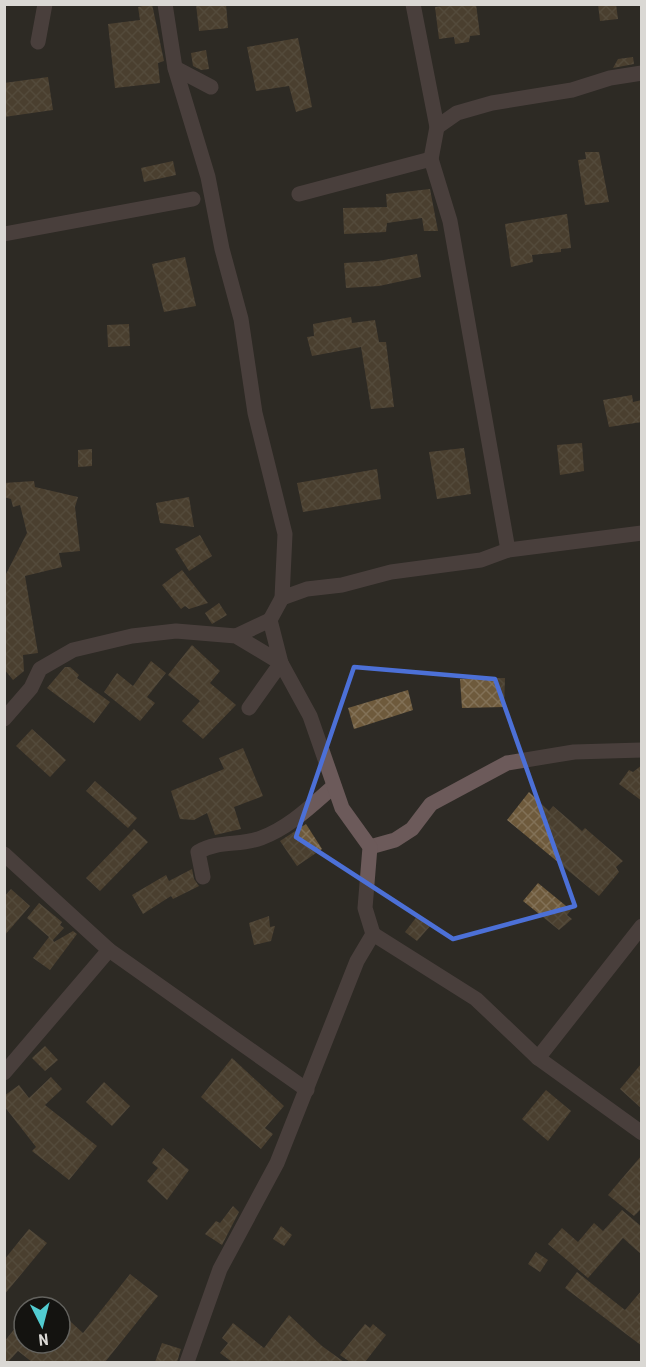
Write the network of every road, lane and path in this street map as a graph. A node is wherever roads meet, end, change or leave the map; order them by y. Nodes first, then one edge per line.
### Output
1 (45, 4) edge
2 (165, 4) edge
3 (413, 4) edge
4 (38, 42) dead end
5 (175, 68) junction
6 (642, 73) edge
7 (211, 87) dead end
8 (437, 127) junction
9 (431, 159) junction
10 (299, 194) dead end
11 (193, 199) dead end
12 (4, 234) edge
13 (642, 533) edge
14 (508, 550) junction
15 (282, 598) junction
16 (270, 620) junction
17 (236, 636) junction
18 (281, 663) junction
19 (249, 708) dead end
20 (4, 719) edge
21 (642, 750) edge
22 (334, 786) junction
23 (370, 847) junction
24 (4, 854) edge
25 (203, 877) dead end
26 (642, 926) edge
27 (373, 934) junction
28 (109, 950) junction
29 (538, 1058) junction
30 (4, 1073) edge
31 (307, 1090) junction
32 (642, 1133) edge
33 (187, 1362) edge

1 - 4 street
2 - 5 street
3 - 8 street
5 - 7 street
5 - 15 street
6 - 8 street
8 - 9 street
9 - 10 street
9 - 14 street
11 - 12 street
13 - 14 street
14 - 15 street
15 - 16 street
16 - 17 street
16 - 18 street
17 - 18 street
17 - 20 street
18 - 19 street
18 - 22 street
21 - 23 street
22 - 23 street
22 - 25 street
23 - 27 street
24 - 28 street
26 - 29 street
27 - 29 street
27 - 31 street
28 - 30 street
28 - 31 street
29 - 32 street
31 - 33 street

